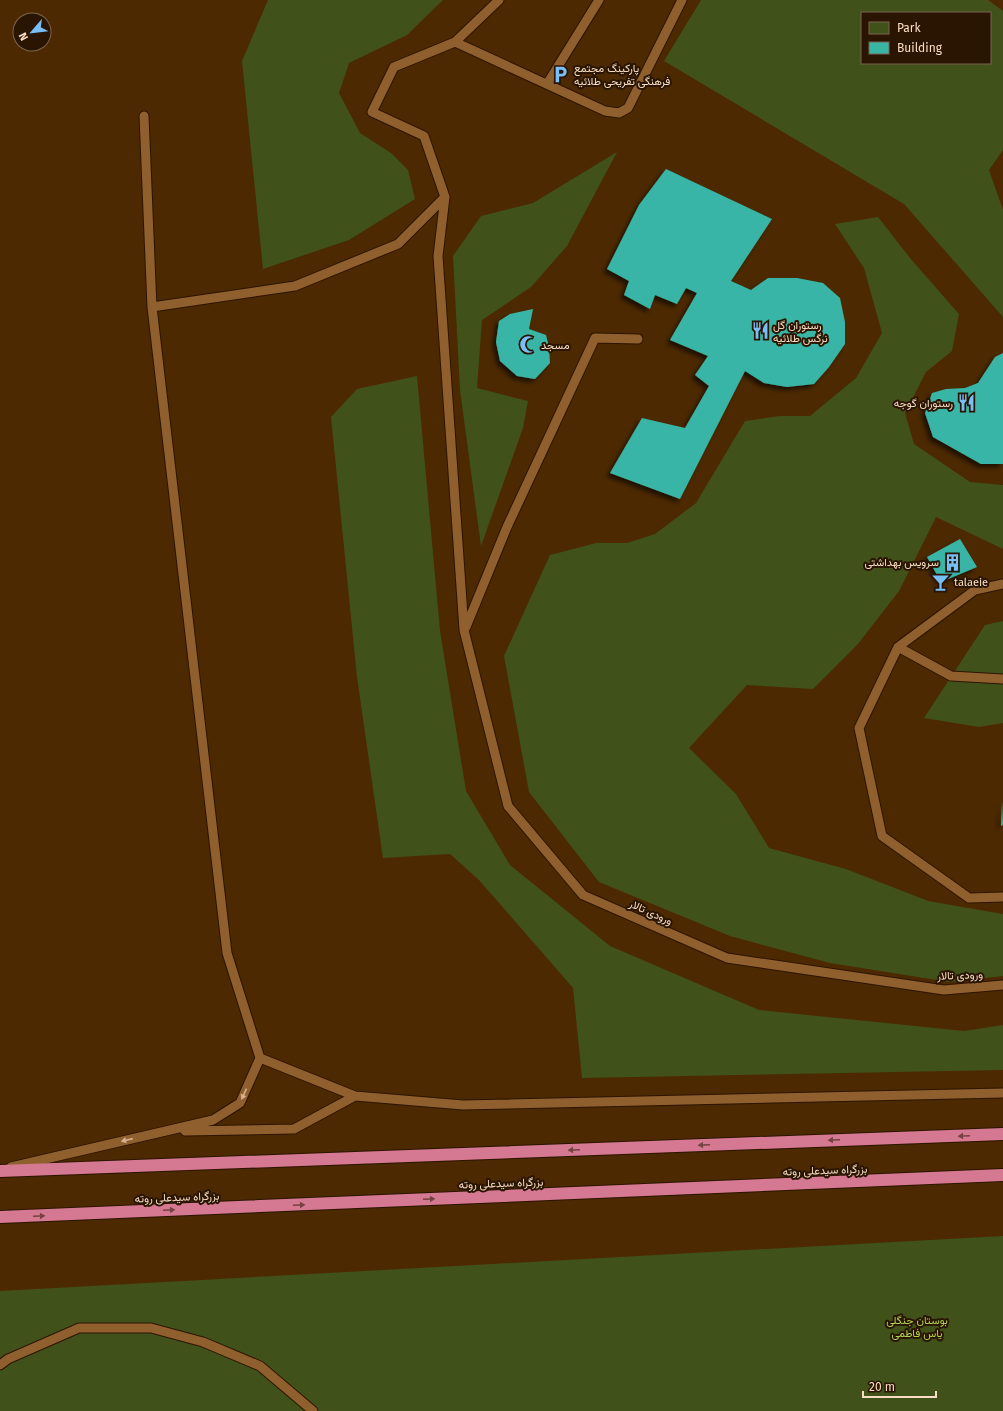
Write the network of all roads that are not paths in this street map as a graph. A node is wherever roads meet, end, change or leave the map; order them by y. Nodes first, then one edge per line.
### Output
1 (499, 0) edge
2 (599, 0) edge
3 (682, 0) edge
4 (455, 42) junction
5 (547, 84) junction
6 (144, 116) dead end
7 (445, 197) junction
8 (152, 307) junction
9 (638, 339) dead end
10 (1003, 584) edge
11 (464, 630) junction
12 (898, 647) junction
13 (1003, 680) edge
14 (1003, 897) edge
15 (1003, 985) edge
16 (260, 1058) junction
17 (1003, 1094) edge
18 (355, 1096) junction
19 (168, 1131) junction
20 (1003, 1134) edge
21 (0, 1170) edge
22 (1003, 1175) edge
23 (0, 1217) edge
24 (0, 1365) edge
25 (313, 1411) edge

1 - 4 lane
2 - 5 lane
3 - 5 lane
4 - 5 lane
4 - 7 lane
6 - 8 lane
7 - 8 lane
7 - 11 lane, ورودی تالار
8 - 16 lane
9 - 11 lane
10 - 12 lane
11 - 15 lane, ورودی تالار
12 - 13 lane
12 - 14 lane
16 - 18 lane
16 -> 19 lane
17 - 18 lane
18 - 19 lane
19 -> 21 lane
20 -> 21 highway
23 -> 22 highway, بزرگراه سیدعلی روته
24 - 25 lane

